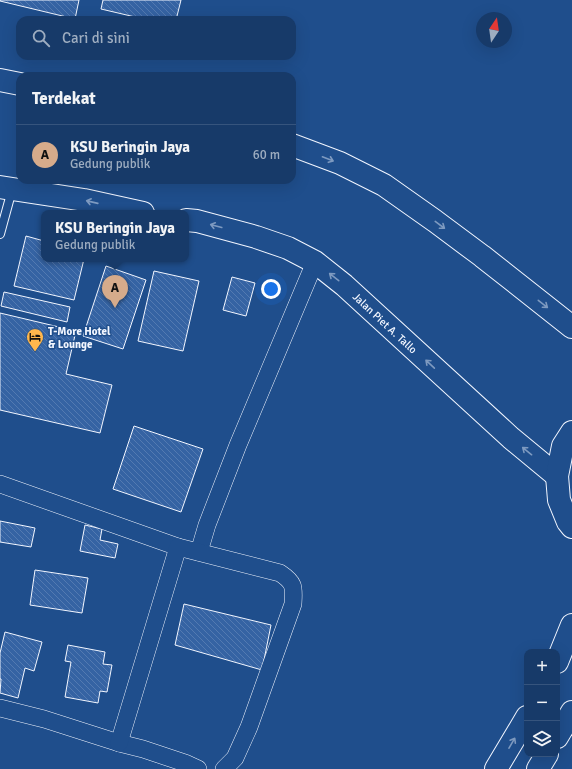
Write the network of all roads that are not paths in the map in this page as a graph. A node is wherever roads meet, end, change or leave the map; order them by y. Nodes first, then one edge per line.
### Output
1 (0, 80) edge
2 (16, 83) edge
3 (296, 146) edge
4 (6, 188) edge
5 (130, 210) edge
6 (189, 220) edge
7 (0, 234) edge
8 (315, 262) junction
9 (572, 327) edge
10 (572, 432) edge
11 (557, 476) junction
12 (0, 484) edge
13 (572, 527) edge
14 (178, 546) junction
15 (199, 552) junction
16 (572, 625) edge
17 (560, 655) edge
18 (0, 708) edge
19 (572, 712) edge
20 (525, 721) edge
21 (560, 732) edge
22 (119, 743) junction
23 (545, 757) edge
24 (198, 769) edge
25 (224, 769) edge
26 (496, 769) edge
27 (538, 769) edge

1 - 2 main road
3 -> 9 main road
5 -> 4 main road
4 - 7 lane
8 -> 6 main road, Jalan Piet A. Tallo
11 -> 8 main road, Jalan Piet A. Tallo
8 - 15 street
10 - 11 main road
11 - 13 main road
12 - 14 street
14 - 15 street
14 - 22 street
15 - 25 street
16 - 17 main road
18 - 22 street
19 - 21 main road
26 -> 20 main road
22 - 24 street
23 - 27 main road

